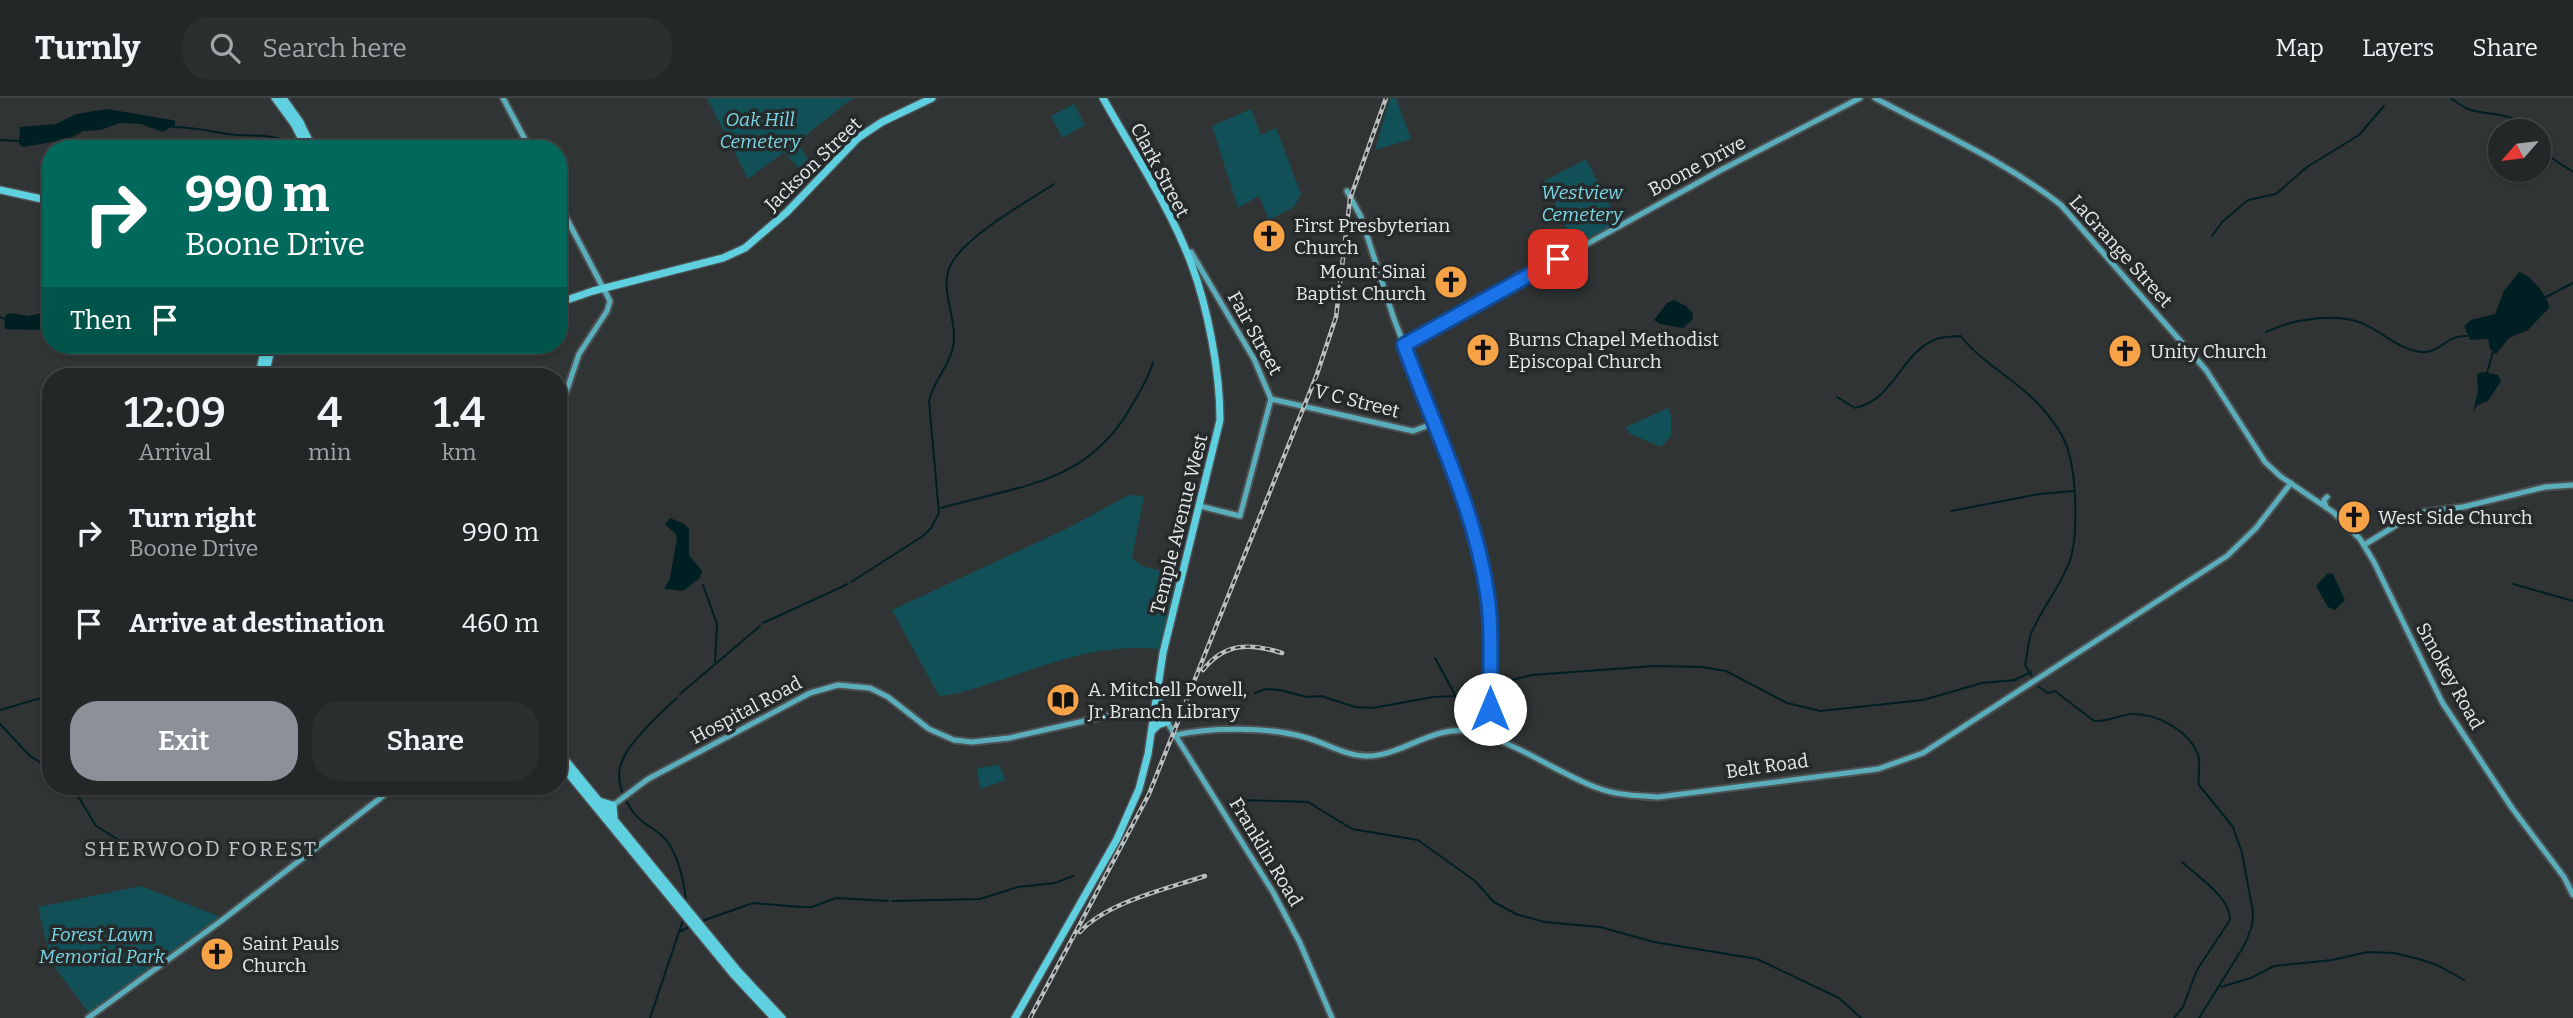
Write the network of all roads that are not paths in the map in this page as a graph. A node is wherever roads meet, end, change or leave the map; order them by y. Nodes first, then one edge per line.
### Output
1 (275, 98) edge
2 (283, 98) edge
3 (503, 98) edge
4 (933, 98) edge
5 (1103, 98) edge
6 (1860, 98) edge
7 (1875, 98) edge
8 (302, 140) edge
9 (309, 140) edge
10 (525, 140) edge
11 (0, 190) edge
12 (1347, 191) dead end
13 (42, 199) edge
14 (567, 219) edge
15 (1190, 254) junction
16 (604, 288) junction
17 (567, 300) edge
18 (1404, 345) junction
19 (567, 389) edge
20 (1271, 398) junction
21 (1434, 423) junction
22 (2281, 477) junction
23 (2291, 484) junction
24 (2573, 485) edge
25 (2298, 488) junction
26 (2284, 493) junction
27 (2327, 497) dead end
28 (1200, 506) junction
29 (2326, 507) junction
30 (2364, 545) junction
31 (1157, 696) junction
32 (1153, 716) junction
33 (1167, 722) junction
34 (1152, 732) junction
35 (1176, 735) junction
36 (1491, 737) junction
37 (567, 762) edge
38 (567, 769) edge
39 (384, 795) edge
40 (610, 807) junction
41 (2573, 895) edge
42 (88, 1018) edge
43 (774, 1018) edge
44 (782, 1018) edge
45 (1015, 1018) edge
46 (1332, 1018) edge

1 - 8 main road
2 - 9 main road
3 - 10 street
4 - 16 main road, Jackson Street
5 - 15 main road, Clark Street
6 - 18 street, Boone Drive
7 - 22 street, LaGrange Street
11 - 13 main road
12 - 18 street
14 - 16 street
15 - 20 street, Fair Street
15 - 28 main road, Temple Avenue West
16 - 17 main road, Jackson Street
16 - 19 street
18 - 21 street
20 - 21 street, V C Street
20 - 28 street, Fair Street
21 - 36 street
22 - 23 street, LaGrange Street
22 - 26 street
23 - 25 street, Smokey Road
23 - 26 street, Belt Road
24 - 30 street
25 - 26 street
25 - 29 street, Smokey Road
26 - 36 street, Belt Road
27 - 29 street
28 - 31 main road, Temple Avenue West
29 - 30 street, Smokey Road
30 - 41 street, Smokey Road
31 - 32 main road, Temple Avenue West
31 - 33 main road
32 - 33 street
32 - 34 main road, Temple Avenue West
32 - 40 street, Hospital Road
33 - 34 main road
33 - 35 street, Franklin Road
34 - 45 main road, Temple Avenue West
35 - 36 street, Belt Road
35 - 46 street, Franklin Road
37 - 40 main road
38 - 40 main road
39 - 42 street
40 - 43 main road
40 - 44 main road

